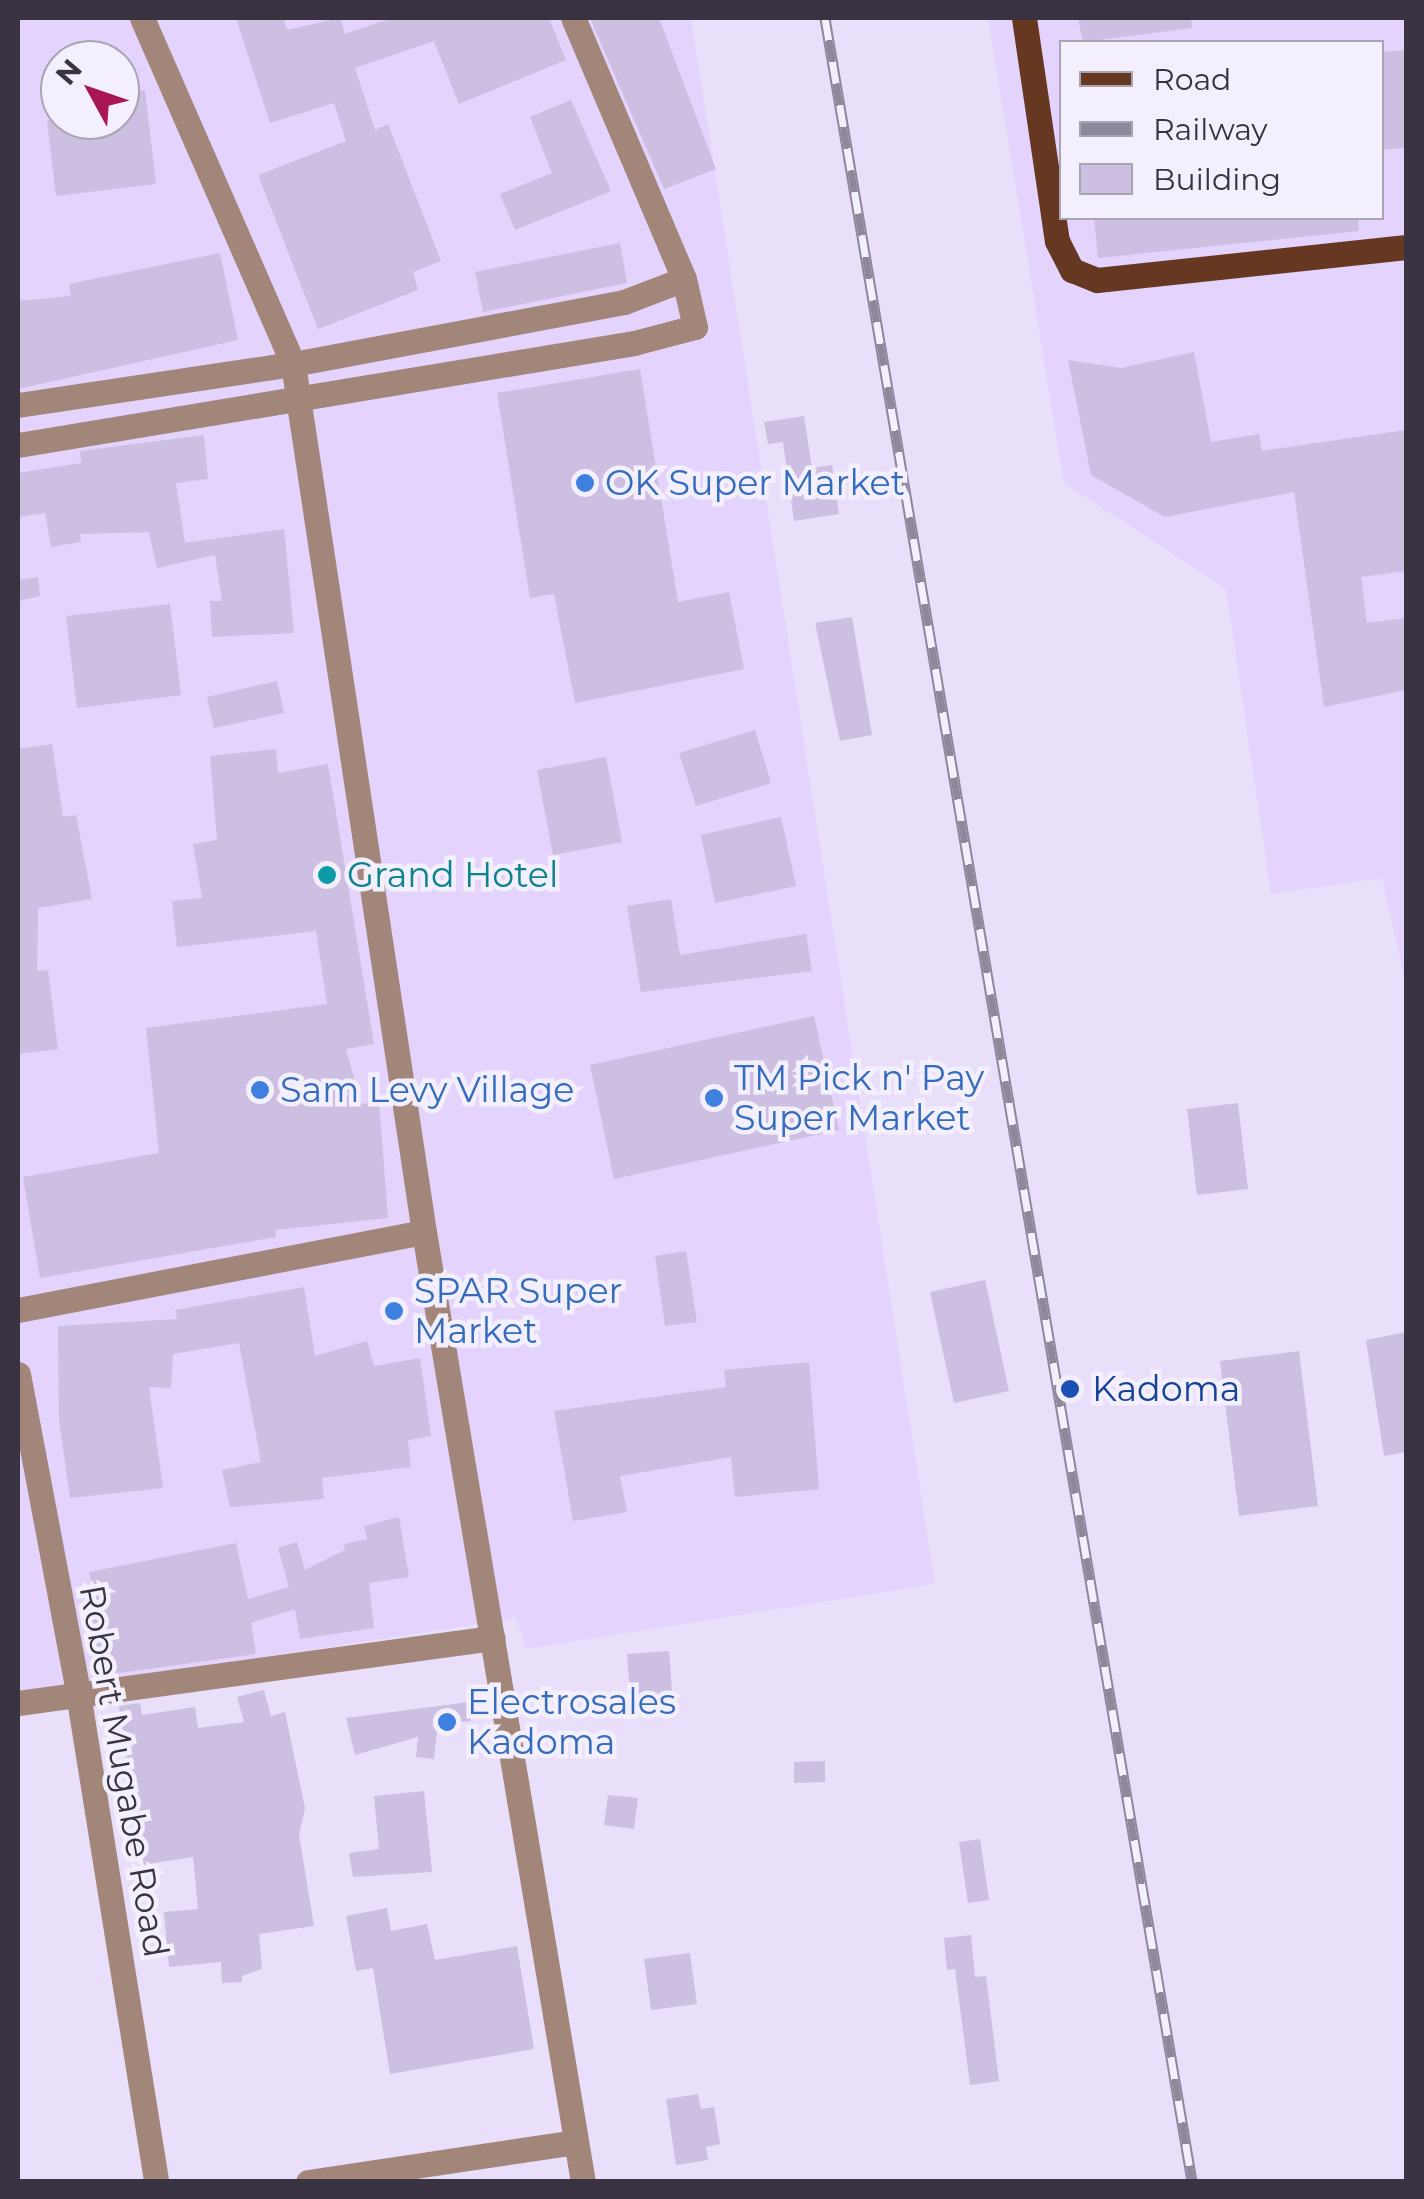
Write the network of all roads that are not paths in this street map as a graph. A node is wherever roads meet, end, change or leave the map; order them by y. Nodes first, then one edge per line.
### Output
1 (142, 18) edge
2 (573, 18) edge
3 (1024, 18) edge
4 (1406, 247) edge
5 (684, 279) junction
6 (293, 364) junction
7 (298, 397) junction
8 (18, 405) edge
9 (18, 445) edge
10 (424, 1232) junction
11 (18, 1310) edge
12 (18, 1374) edge
13 (494, 1638) junction
14 (78, 1693) junction
15 (18, 1703) edge
16 (575, 2142) junction
17 (156, 2182) edge
18 (308, 2182) edge
19 (584, 2182) edge

1 - 6 street
2 - 5 street
3 - 4 main road
5 - 6 street
5 - 7 street
6 - 7 street
6 - 8 street
7 - 9 street
7 - 10 street
10 - 11 street
10 - 13 street
12 - 14 street, Robert Mugabe Road
13 - 14 street
13 - 16 street
14 - 15 street
14 - 17 street, Robert Mugabe Road
16 - 18 street
16 - 19 street

